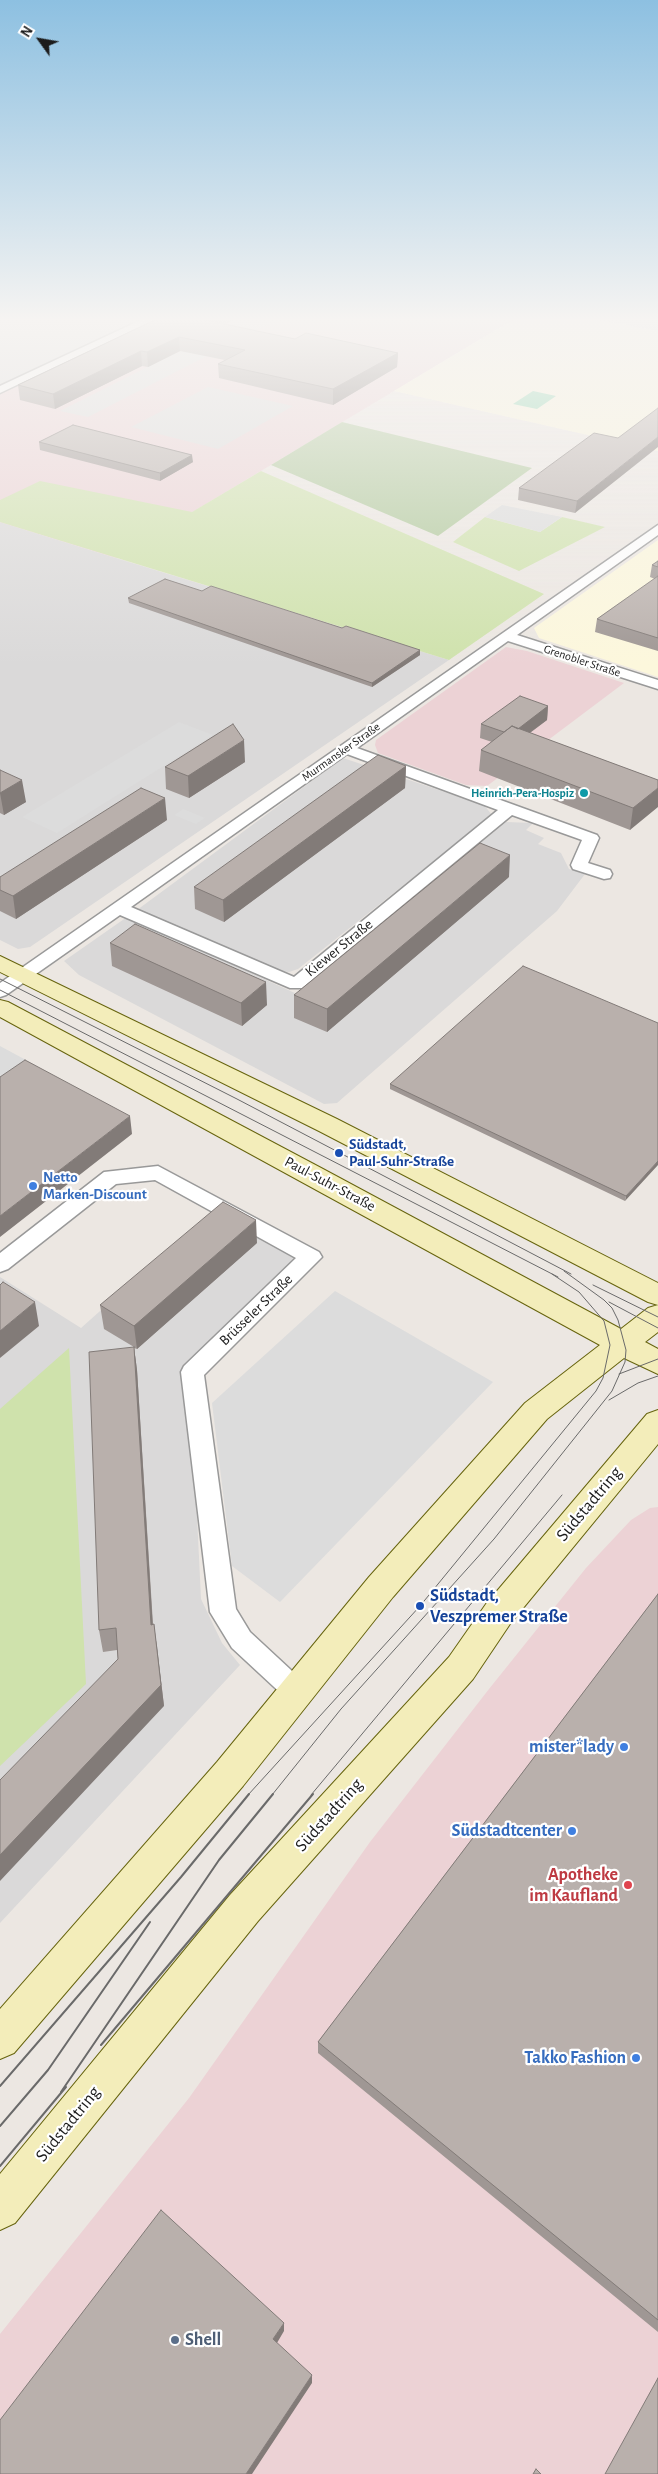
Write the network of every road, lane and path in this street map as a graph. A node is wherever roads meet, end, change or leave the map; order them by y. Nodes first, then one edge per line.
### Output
1 (658, 529) edge
2 (507, 636) junction
3 (658, 685) edge
4 (346, 749) junction
5 (510, 808) junction
6 (604, 874) dead end
7 (118, 908) junction
8 (12, 969) edge
9 (0, 991) edge
10 (0, 1007) edge
11 (0, 1264) edge
12 (658, 1295) edge
13 (658, 1316) edge
14 (625, 1344) junction
15 (658, 1363) edge
16 (658, 1422) edge
17 (296, 1691) junction
18 (0, 2039) edge
19 (0, 2208) edge

1 - 2 street, Murmansker Straße
2 - 3 street, Grenobler Straße
2 - 4 street, Murmansker Straße
4 - 5 street
4 - 7 street, Murmansker Straße
5 - 6 street
5 - 7 street, Kiewer Straße
7 - 8 street, Murmansker Straße
8 - 9 street
8 - 12 street
10 - 14 street, Paul-Suhr-Straße
11 - 17 street, Brüsseler Straße
13 - 14 street
14 - 15 street, Paul-Suhr-Straße
14 - 17 street
16 - 19 street, Südstadtring
17 - 18 street

